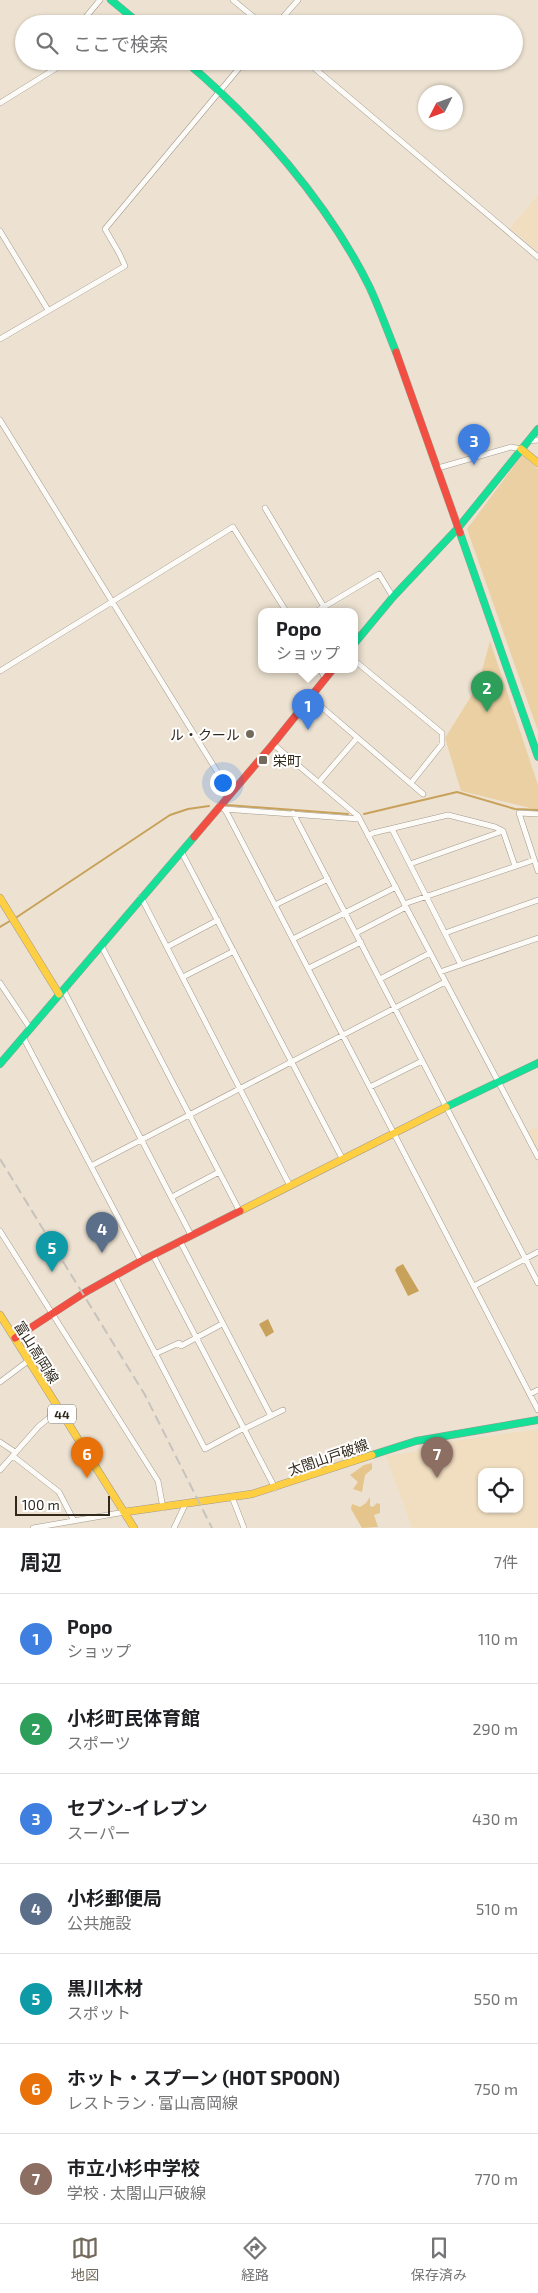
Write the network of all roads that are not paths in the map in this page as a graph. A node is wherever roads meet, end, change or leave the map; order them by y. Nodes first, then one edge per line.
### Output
1 (100, 0) edge
2 (111, 0) edge
3 (233, 0) edge
4 (298, 0) edge
5 (88, 15) edge
6 (129, 15) edge
7 (251, 15) edge
8 (285, 15) edge
9 (54, 70) edge
10 (196, 70) edge
11 (237, 70) edge
12 (317, 70) edge
13 (220, 90) junction
14 (0, 104) edge
15 (0, 231) edge
16 (538, 257) edge
17 (48, 310) junction
18 (0, 340) edge
19 (0, 420) edge
20 (538, 429) edge
21 (538, 440) edge
22 (527, 442) junction
23 (521, 449) junction
24 (538, 463) edge
25 (438, 468) junction
26 (265, 508) dead end
27 (458, 528) junction
28 (393, 597) junction
29 (112, 602) junction
30 (324, 607) joint
31 (284, 608) edge
32 (358, 639) edge
33 (358, 663) edge
34 (0, 671) edge
35 (322, 673) edge
36 (329, 673) edge
37 (325, 678) junction
38 (310, 697) junction
39 (358, 738) junction
40 (273, 744) junction
41 (538, 757) edge
42 (319, 782) junction
43 (411, 783) junction
44 (231, 794) junction
45 (424, 794) dead end
46 (222, 807) junction
47 (293, 813) junction
48 (538, 814) edge
49 (359, 818) junction
50 (392, 829) junction
51 (503, 831) junction
52 (368, 836) junction
53 (181, 851) junction
54 (534, 860) junction
55 (410, 864) junction
56 (514, 866) junction
57 (538, 871) edge
58 (328, 880) junction
59 (396, 887) junction
60 (427, 896) junction
61 (141, 897) junction
62 (0, 898) edge
63 (538, 900) edge
64 (276, 905) junction
65 (405, 906) junction
66 (346, 913) junction
67 (218, 920) junction
68 (445, 932) junction
69 (356, 933) junction
70 (538, 938) edge
71 (293, 939) junction
72 (361, 942) junction
73 (101, 945) junction
74 (167, 947) junction
75 (234, 951) junction
76 (430, 953) junction
77 (462, 965) junction
78 (309, 968) junction
79 (440, 972) junction
80 (183, 977) junction
81 (380, 979) junction
82 (446, 982) junction
83 (0, 983) edge
84 (61, 992) junction
85 (395, 1008) junction
86 (30, 1028) junction
87 (343, 1035) junction
88 (23, 1037) junction
89 (422, 1061) junction
90 (0, 1062) edge
91 (292, 1062) junction
92 (538, 1063) edge
93 (498, 1082) junction
94 (370, 1087) junction
95 (241, 1088) junction
96 (446, 1106) junction
97 (190, 1115) junction
98 (394, 1132) junction
99 (142, 1140) junction
100 (538, 1157) edge
101 (342, 1158) junction
102 (91, 1166) junction
103 (220, 1172) junction
104 (289, 1184) junction
105 (172, 1197) junction
106 (240, 1210) junction
107 (0, 1231) edge
108 (191, 1235) junction
109 (180, 1241) junction
110 (538, 1252) edge
111 (153, 1255) junction
112 (525, 1259) junction
113 (141, 1261) junction
114 (114, 1276) junction
115 (538, 1283) edge
116 (474, 1286) junction
117 (52, 1314) junction
118 (0, 1315) edge
119 (222, 1324) junction
120 (15, 1338) junction
121 (196, 1338) junction
122 (155, 1354) junction
123 (28, 1361) junction
124 (0, 1382) edge
125 (538, 1390) edge
126 (530, 1394) junction
127 (59, 1410) junction
128 (283, 1410) dead end
129 (538, 1410) edge
130 (271, 1416) junction
131 (538, 1420) edge
132 (244, 1429) junction
133 (0, 1442) edge
134 (14, 1454) junction
135 (0, 1470) edge
136 (275, 1488) junction
137 (232, 1497) junction
138 (185, 1505) junction
139 (163, 1508) junction
140 (125, 1512) junction
141 (74, 1520) junction
142 (33, 1528) edge
143 (134, 1528) edge
144 (174, 1528) edge
145 (244, 1528) edge

1 - 5 street
2 - 6 street
3 - 7 street
4 - 8 street
9 - 14 street
10 - 13 street
11 - 13 street
12 - 16 street
13 - 17 street
13 - 25 street
15 - 17 street
17 - 18 street
19 - 29 street
20 - 22 street
21 - 22 street
22 - 23 street
23 - 24 street
23 - 25 street
23 - 27 street
25 - 27 street
26 - 30 street
27 - 28 street
27 - 41 street
28 - 30 street
28 - 32 street
29 - 31 street
29 - 34 street
29 - 44 street
33 - 43 street
35 - 37 street
36 - 37 street
37 - 38 street
38 - 39 street
38 - 40 street
39 - 42 street
39 - 43 street
40 - 42 street
40 - 44 street
42 - 49 street
43 - 45 street
44 - 46 street
46 - 47 street
46 - 53 street
46 - 64 street
47 - 49 street
47 - 58 street
48 - 54 street
49 - 52 street
50 - 51 street
50 - 52 street
50 - 55 street
51 - 55 street
51 - 56 street
52 - 59 street
53 - 61 street
53 - 67 street
54 - 56 street
54 - 57 street
55 - 60 street
56 - 60 street
58 - 64 street
58 - 66 street
59 - 65 street
59 - 66 street
60 - 65 street
60 - 68 street
61 - 73 street
61 - 74 street
62 - 84 street
63 - 68 street
64 - 71 street
65 - 69 street
65 - 76 street
66 - 69 street
66 - 71 street
67 - 74 street
67 - 75 street
68 - 77 street
69 - 72 street
70 - 77 street
71 - 78 street
72 - 78 street
72 - 81 street
73 - 84 street
73 - 97 street
74 - 80 street
75 - 80 street
75 - 91 street
76 - 79 street
76 - 81 street
77 - 79 street
78 - 87 street
79 - 82 street
80 - 95 street
81 - 85 street
82 - 85 street
82 - 93 street
83 - 86 street
84 - 86 street
84 - 99 street
85 - 87 street
85 - 89 street
86 - 88 street
87 - 91 street
87 - 94 street
88 - 90 street
88 - 102 street
89 - 94 street
89 - 96 street
91 - 95 street
91 - 101 street
92 - 93 street
93 - 96 street
93 - 100 street
94 - 98 street
95 - 97 street
95 - 104 street
96 - 98 street
96 - 112 street
97 - 99 street
97 - 103 street
98 - 101 street
98 - 116 street
99 - 102 street
99 - 105 street
101 - 104 street
102 - 113 street
103 - 105 street
103 - 106 street
104 - 106 street
105 - 108 street
106 - 108 street
107 - 117 street
108 - 109 street
109 - 111 street
109 - 119 street
110 - 112 street
111 - 113 street
111 - 121 street
112 - 115 street
112 - 116 street
113 - 114 street
114 - 117 street
114 - 122 street
116 - 126 street
117 - 120 street
117 - 139 street
118 - 120 street, 富山高岡線 / 44
119 - 121 street
119 - 130 street
120 - 123 street, 富山高岡線 / 44
121 - 122 street
121 - 132 street
122 - 132 street
123 - 124 street
123 - 127 street, 富山高岡線 / 44
125 - 126 street
126 - 129 street
127 - 134 street
127 - 140 street, 富山高岡線 / 44
128 - 130 street
130 - 132 street
131 - 136 street, 太閤山戸破線
132 - 136 street
133 - 134 street
134 - 135 street
134 - 141 street
136 - 137 street, 太閤山戸破線
137 - 138 street, 太閤山戸破線
137 - 145 street
138 - 139 street, 太閤山戸破線
138 - 144 street
139 - 140 street, 太閤山戸破線
140 - 141 street
140 - 143 street, 富山高岡線 / 44
141 - 142 street

